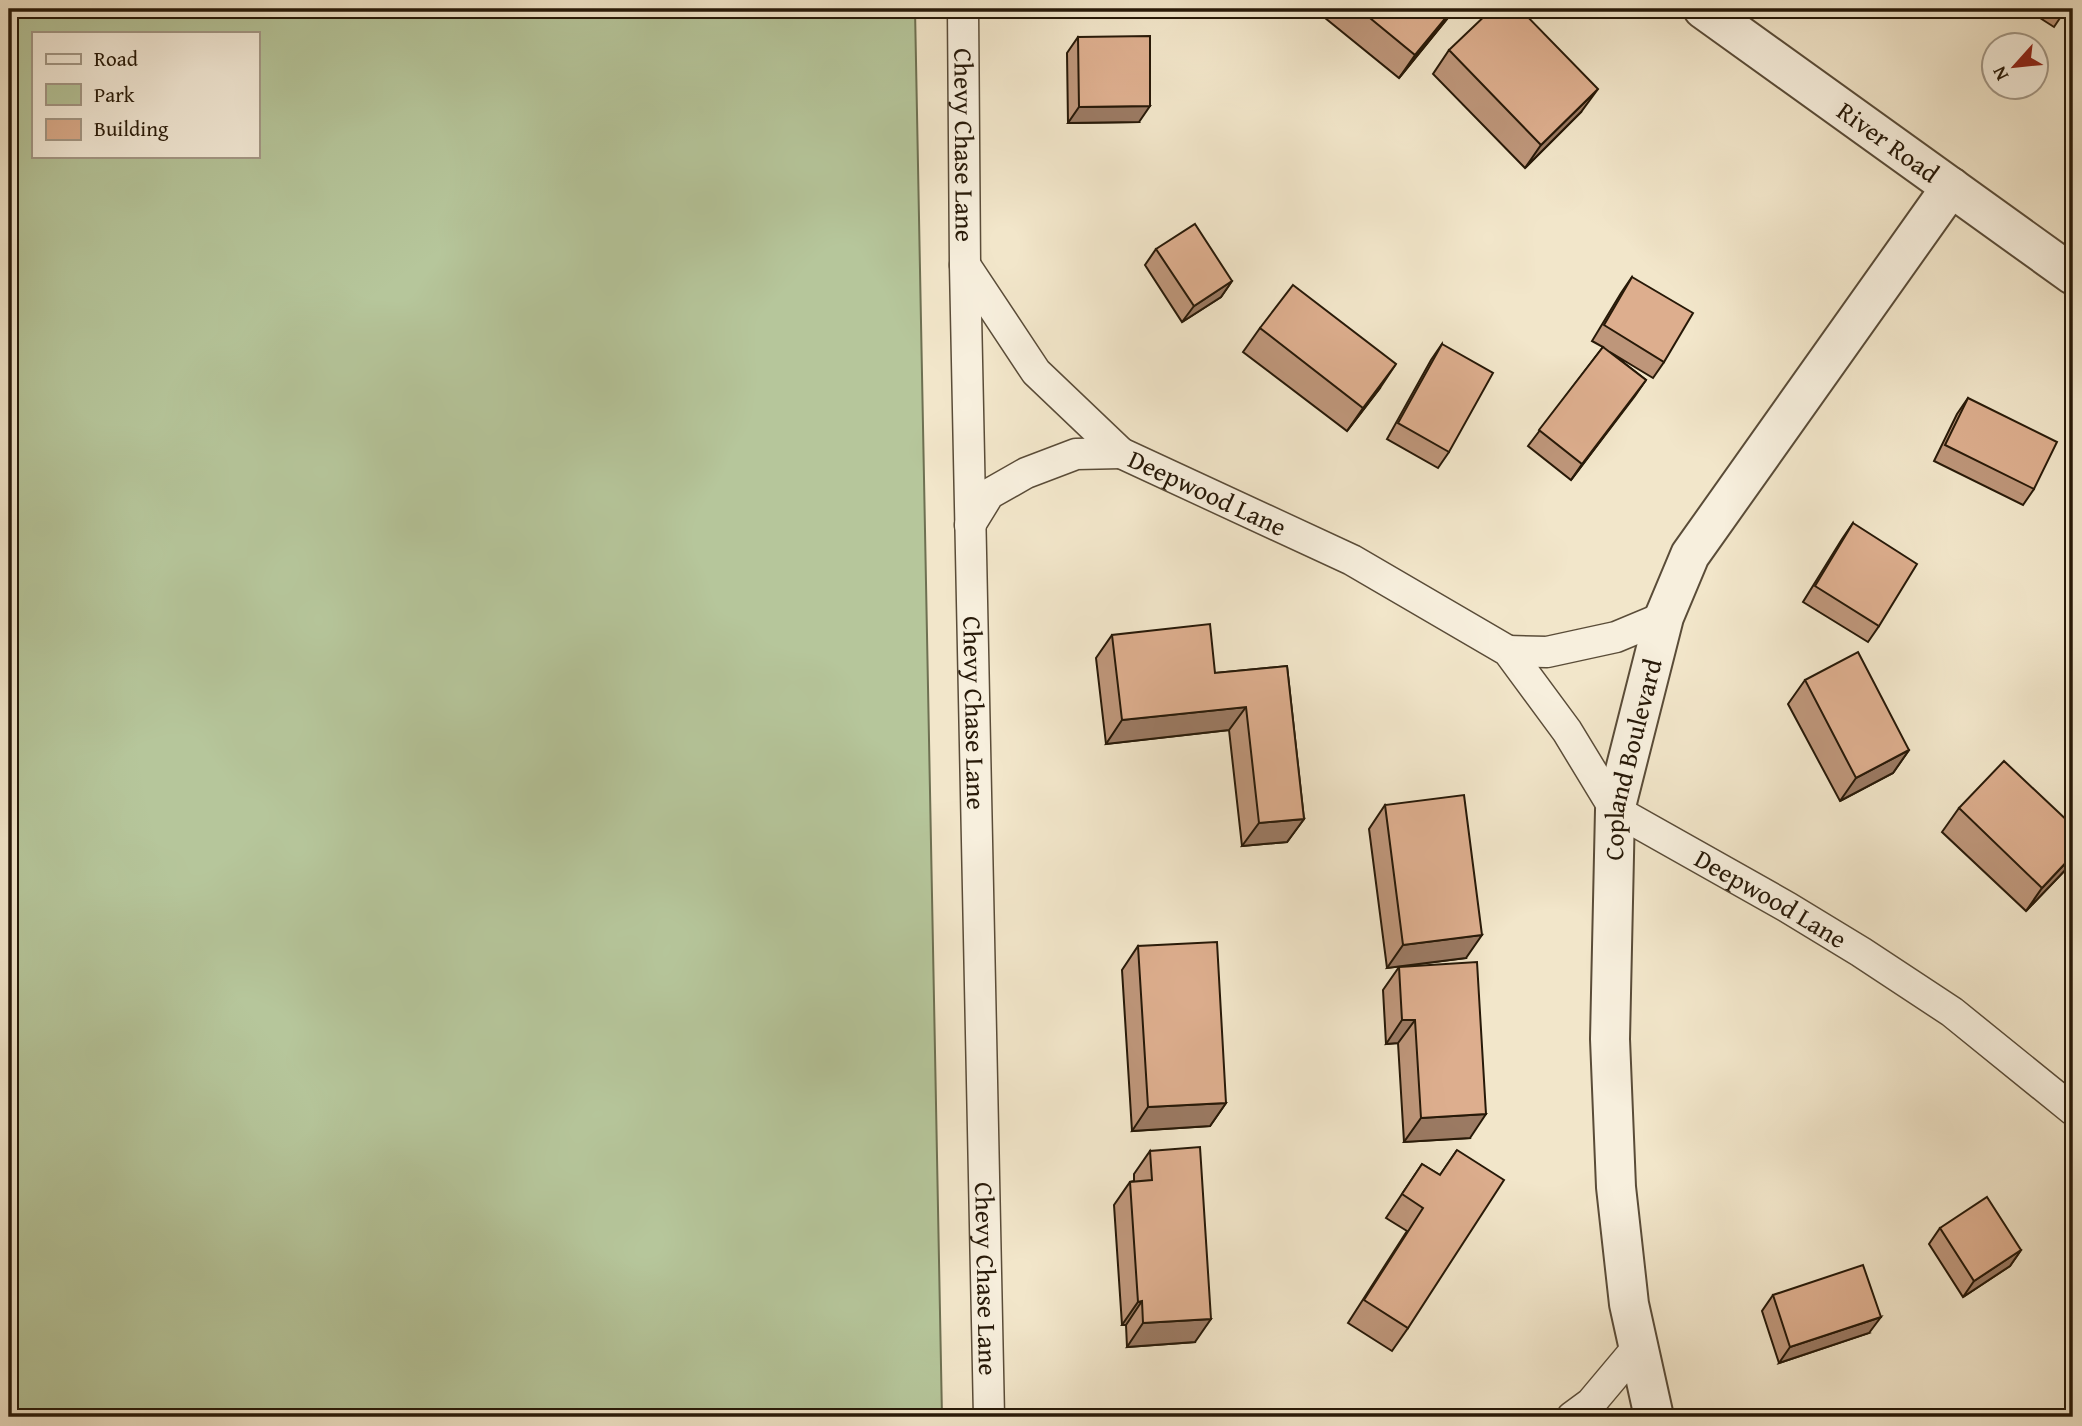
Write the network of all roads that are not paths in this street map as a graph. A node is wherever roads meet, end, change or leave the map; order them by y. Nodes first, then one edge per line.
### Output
1 (963, 9) edge
2 (1703, 9) edge
3 (1951, 187) junction
4 (965, 265) junction
5 (2073, 275) edge
6 (1121, 453) junction
7 (970, 525) junction
8 (1664, 617) junction
9 (1508, 651) junction
10 (1615, 810) junction
11 (2073, 1110) edge
12 (1638, 1347) junction
13 (989, 1417) edge
14 (1572, 1417) edge
15 (1654, 1417) edge

1 - 4 street, Chevy Chase Lane
2 - 3 street, River Road
3 - 5 street, River Road
3 - 8 street, Copland Boulevard
4 - 6 street, Deepwood Lane
4 - 7 street, Chevy Chase Lane
6 - 7 street
6 - 9 street, Deepwood Lane
7 - 13 street, Chevy Chase Lane
8 - 9 street, Deepwood Lane
8 - 10 street, Copland Boulevard
9 - 10 street, Deepwood Lane
10 - 11 street, Deepwood Lane
10 - 12 street, Copland Boulevard
12 - 14 street
12 - 15 street, Copland Boulevard

